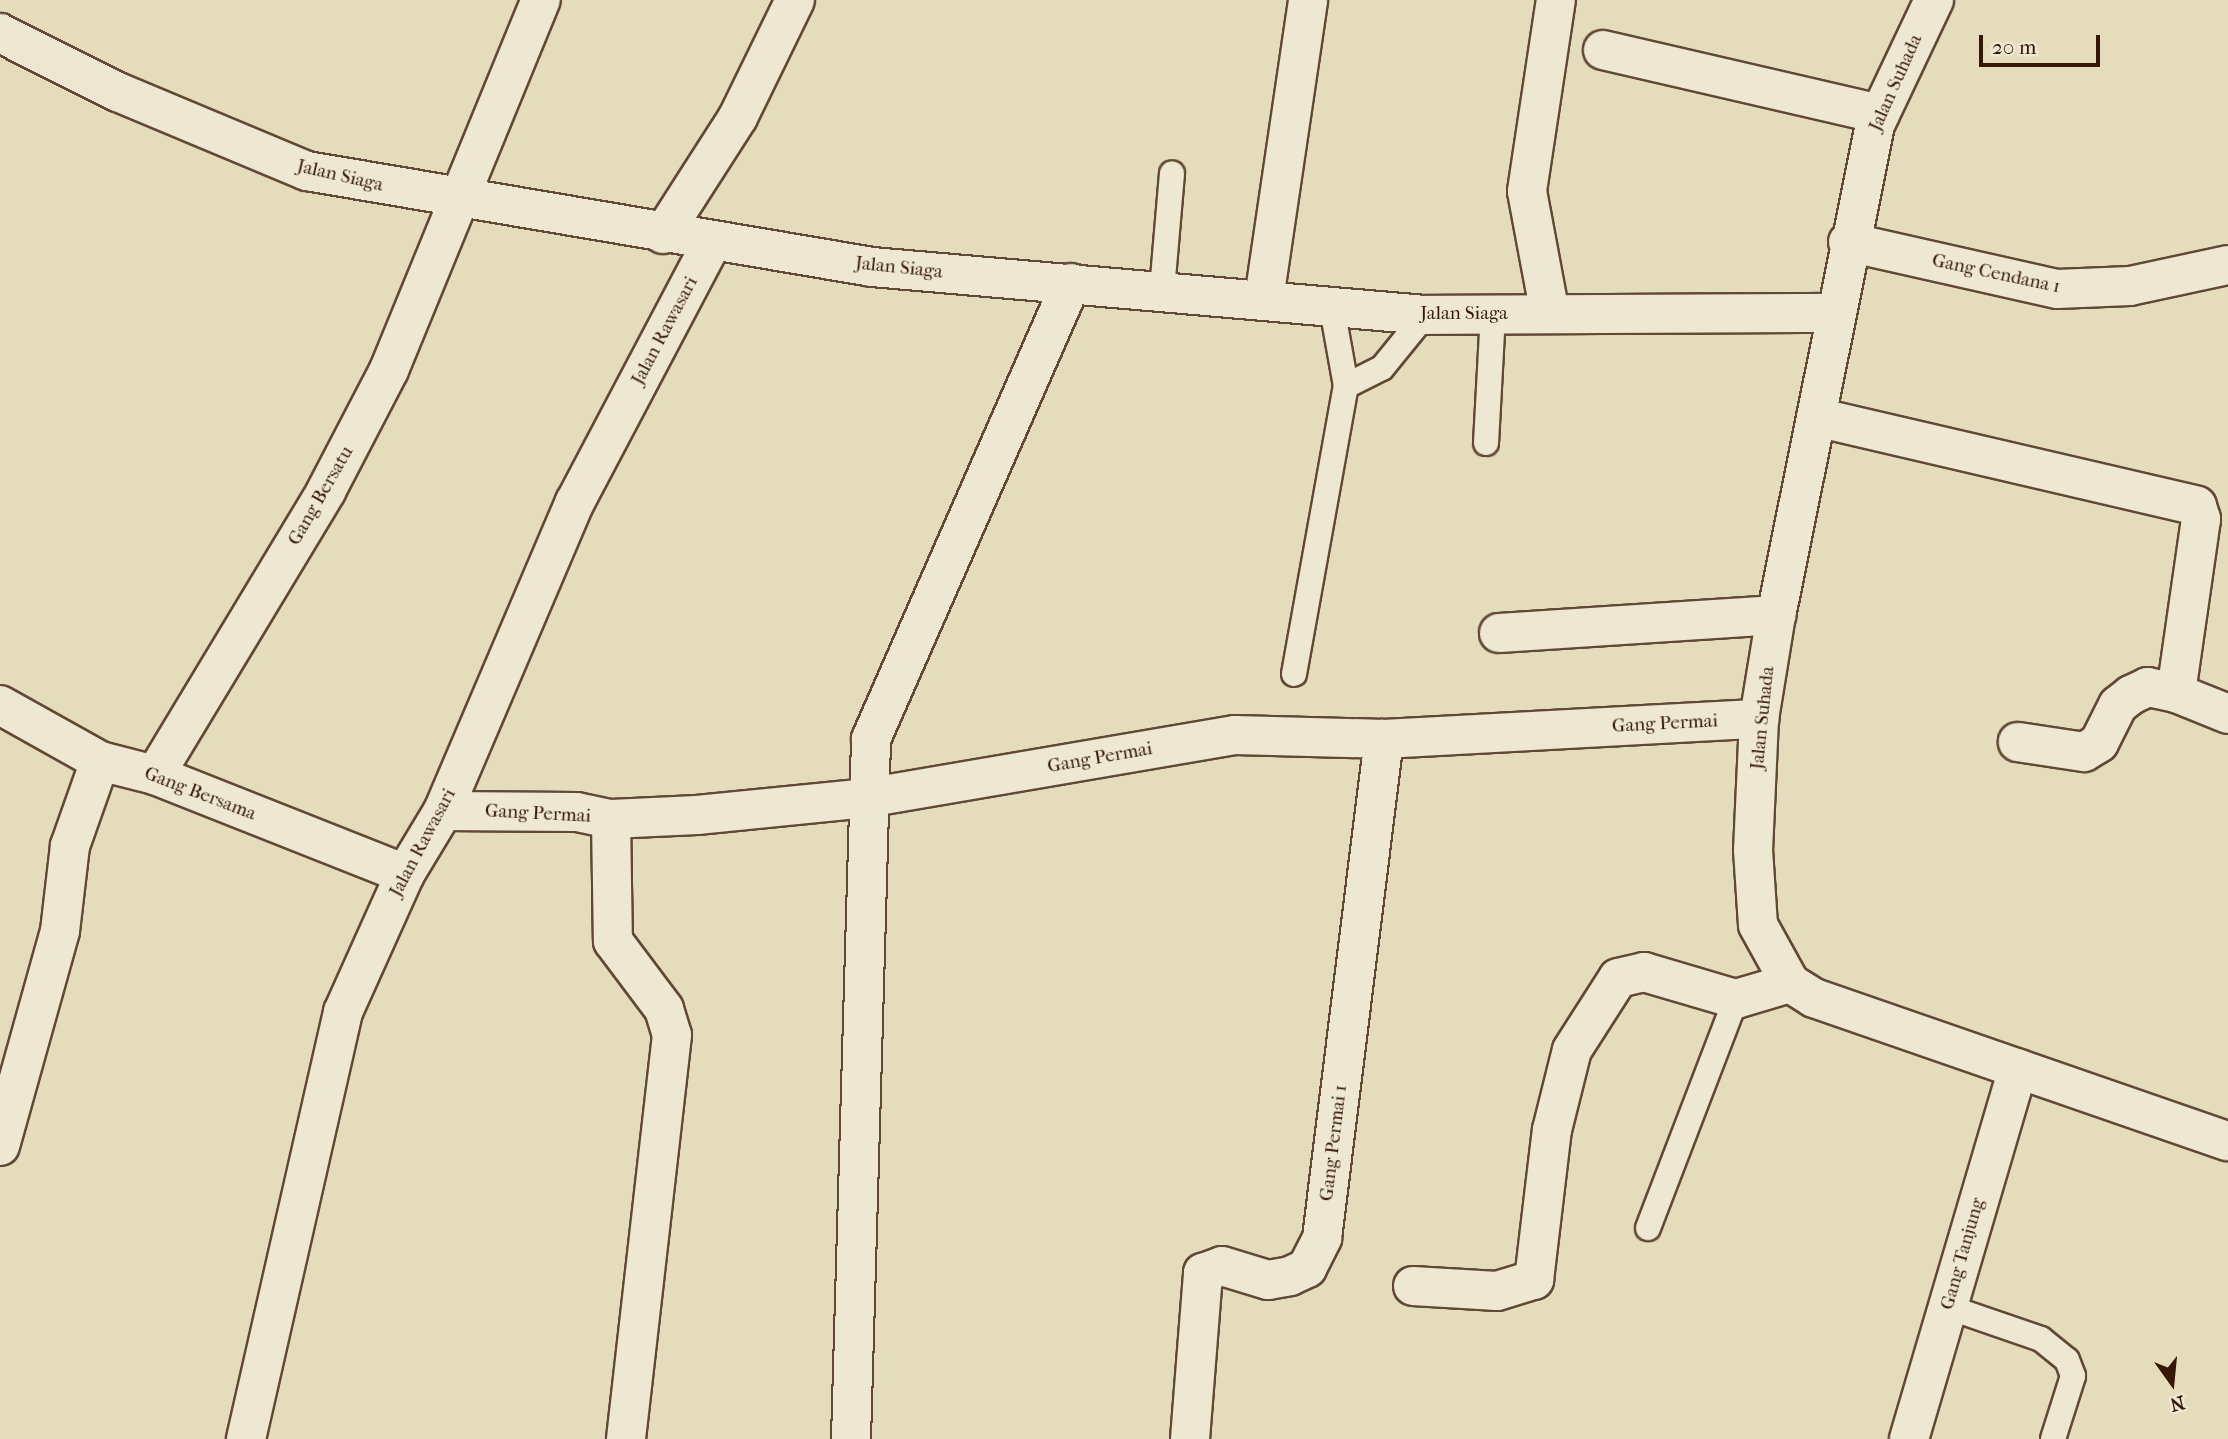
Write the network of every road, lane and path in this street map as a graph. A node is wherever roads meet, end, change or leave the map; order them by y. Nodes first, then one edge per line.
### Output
1 (541, 0) edge
2 (795, 0) edge
3 (1308, 0) edge
4 (1556, 0) edge
5 (1934, 0) edge
6 (0, 33) edge
7 (1603, 50) dead end
8 (1880, 114) junction
9 (1172, 173) dead end
10 (455, 200) junction
11 (663, 234) junction
12 (712, 242) junction
13 (1848, 242) junction
14 (2228, 265) edge
15 (1071, 283) junction
16 (1162, 290) junction
17 (1265, 299) junction
18 (1332, 309) junction
19 (1834, 313) junction
20 (1493, 314) junction
21 (1550, 314) junction
22 (1425, 315) junction
23 (1346, 386) junction
24 (1816, 417) junction
25 (1486, 443) dead end
26 (1776, 615) junction
27 (1499, 632) dead end
28 (1294, 674) dead end
29 (2176, 693) junction
30 (0, 705) edge
31 (2228, 713) edge
32 (1759, 719) junction
33 (1384, 739) junction
34 (2018, 742) dead end
35 (100, 761) junction
36 (155, 775) junction
37 (866, 798) junction
38 (443, 811) junction
39 (611, 819) junction
40 (405, 874) junction
41 (1790, 983) junction
42 (1736, 999) junction
43 (2018, 1069) junction
44 (2228, 1141) edge
45 (0, 1146) edge
46 (1648, 1228) dead end
47 (1413, 1286) dead end
48 (1948, 1307) junction
49 (246, 1439) edge
50 (626, 1439) edge
51 (851, 1439) edge
52 (1190, 1439) edge
53 (1909, 1439) edge
54 (2053, 1439) edge

1 - 10 street, Gang Bersatu
2 - 11 street
3 - 17 street
4 - 21 street
5 - 8 street, Jalan Suhada
6 - 10 street, Jalan Siaga
7 - 8 street
8 - 13 street, Jalan Suhada
9 - 16 lane
10 - 11 street, Jalan Siaga
10 - 36 street, Gang Bersatu
11 - 12 street, Jalan Siaga
12 - 15 street, Jalan Siaga
12 - 38 street, Jalan Rawasari
13 - 14 street, Gang Cendana 1
13 - 19 street, Jalan Suhada
15 - 16 street, Jalan Siaga
15 - 37 street
16 - 17 street, Jalan Siaga
17 - 18 street, Jalan Siaga
18 - 22 street, Jalan Siaga
18 - 23 lane
19 - 21 street, Jalan Siaga
19 - 24 street, Jalan Suhada
20 - 21 street, Jalan Siaga
20 - 22 street, Jalan Siaga
20 - 25 lane
22 - 23 lane
23 - 28 lane
24 - 26 street, Jalan Suhada
24 - 29 street
26 - 27 street
26 - 32 street, Jalan Suhada
29 - 31 street
29 - 34 street
30 - 35 street, Gang Bersama
32 - 33 street, Gang Permai
32 - 41 street, Jalan Suhada
33 - 37 street, Gang Permai
33 - 52 street, Gang Permai 1
35 - 36 street, Gang Bersama
35 - 45 street
36 - 40 street, Gang Bersama
37 - 39 street, Gang Permai
37 - 51 street
38 - 39 street, Gang Permai
38 - 40 street, Jalan Rawasari
39 - 50 street
40 - 49 street, Jalan Rawasari
41 - 42 street
41 - 43 street, Jalan Suhada
42 - 46 lane
42 - 47 street
43 - 44 street, Jalan Suhada
43 - 48 street, Gang Tanjung
48 - 53 street, Gang Tanjung
48 - 54 lane

